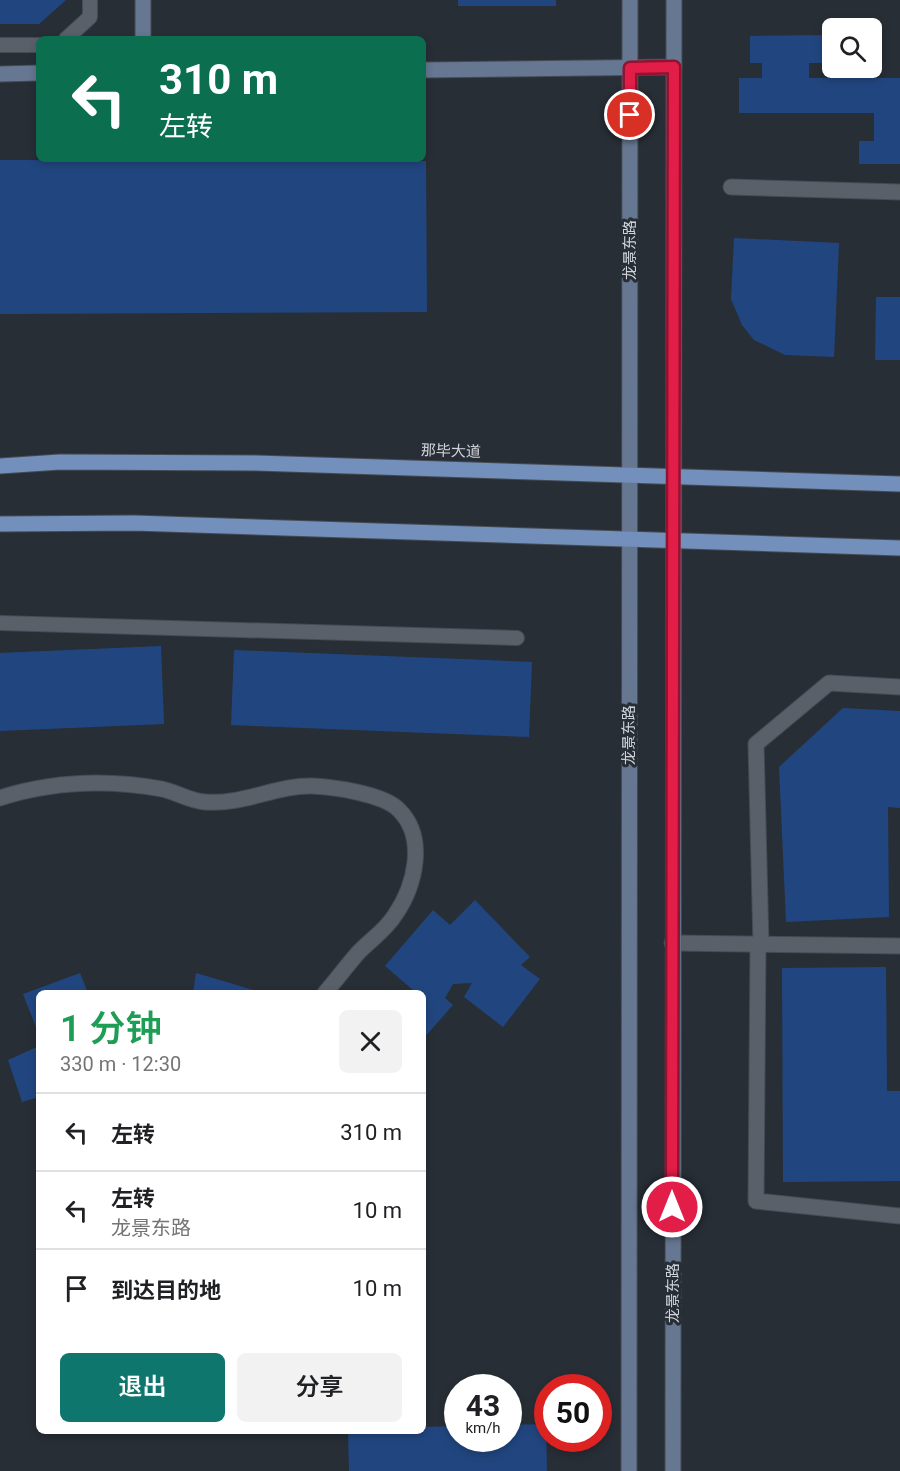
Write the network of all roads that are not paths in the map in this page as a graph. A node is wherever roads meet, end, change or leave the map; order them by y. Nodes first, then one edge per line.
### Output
1 (90, 0) edge
2 (143, 0) edge
3 (630, 0) edge
4 (674, 0) edge
5 (69, 36) edge
6 (143, 36) edge
7 (0, 45) edge
8 (36, 45) edge
9 (674, 67) junction
10 (630, 68) junction
11 (426, 69) edge
12 (0, 74) edge
13 (36, 74) edge
14 (731, 187) dead end
15 (900, 192) edge
16 (0, 466) edge
17 (630, 475) junction
18 (674, 475) junction
19 (900, 484) edge
20 (0, 524) edge
21 (629, 537) junction
22 (672, 539) junction
23 (900, 548) edge
24 (0, 623) edge
25 (517, 638) dead end
26 (900, 687) edge
27 (0, 798) edge
28 (672, 943) junction
29 (759, 944) junction
30 (900, 946) edge
31 (328, 990) edge
32 (900, 1216) edge
33 (629, 1471) edge
34 (673, 1471) edge

1 - 5 lane
2 - 6 main road
3 - 10 main road, 龙景东路
4 - 9 main road, 龙景东路
7 - 8 lane
9 - 10 main road
9 - 18 main road, 龙景东路
10 - 11 main road
10 - 17 main road, 龙景东路
12 - 13 main road
14 - 15 street
16 - 17 main road, 那毕大道
17 - 18 main road, 那毕大道
17 - 21 main road, 龙景东路
18 - 19 main road, 那毕大道
18 - 22 main road, 龙景东路
20 - 21 main road
21 - 22 main road
21 - 33 main road, 龙景东路
22 - 23 main road
22 - 28 main road, 龙景东路
24 - 25 lane
26 - 29 street
27 - 31 street
28 - 29 street
28 - 34 main road, 龙景东路
29 - 30 street
29 - 32 street

